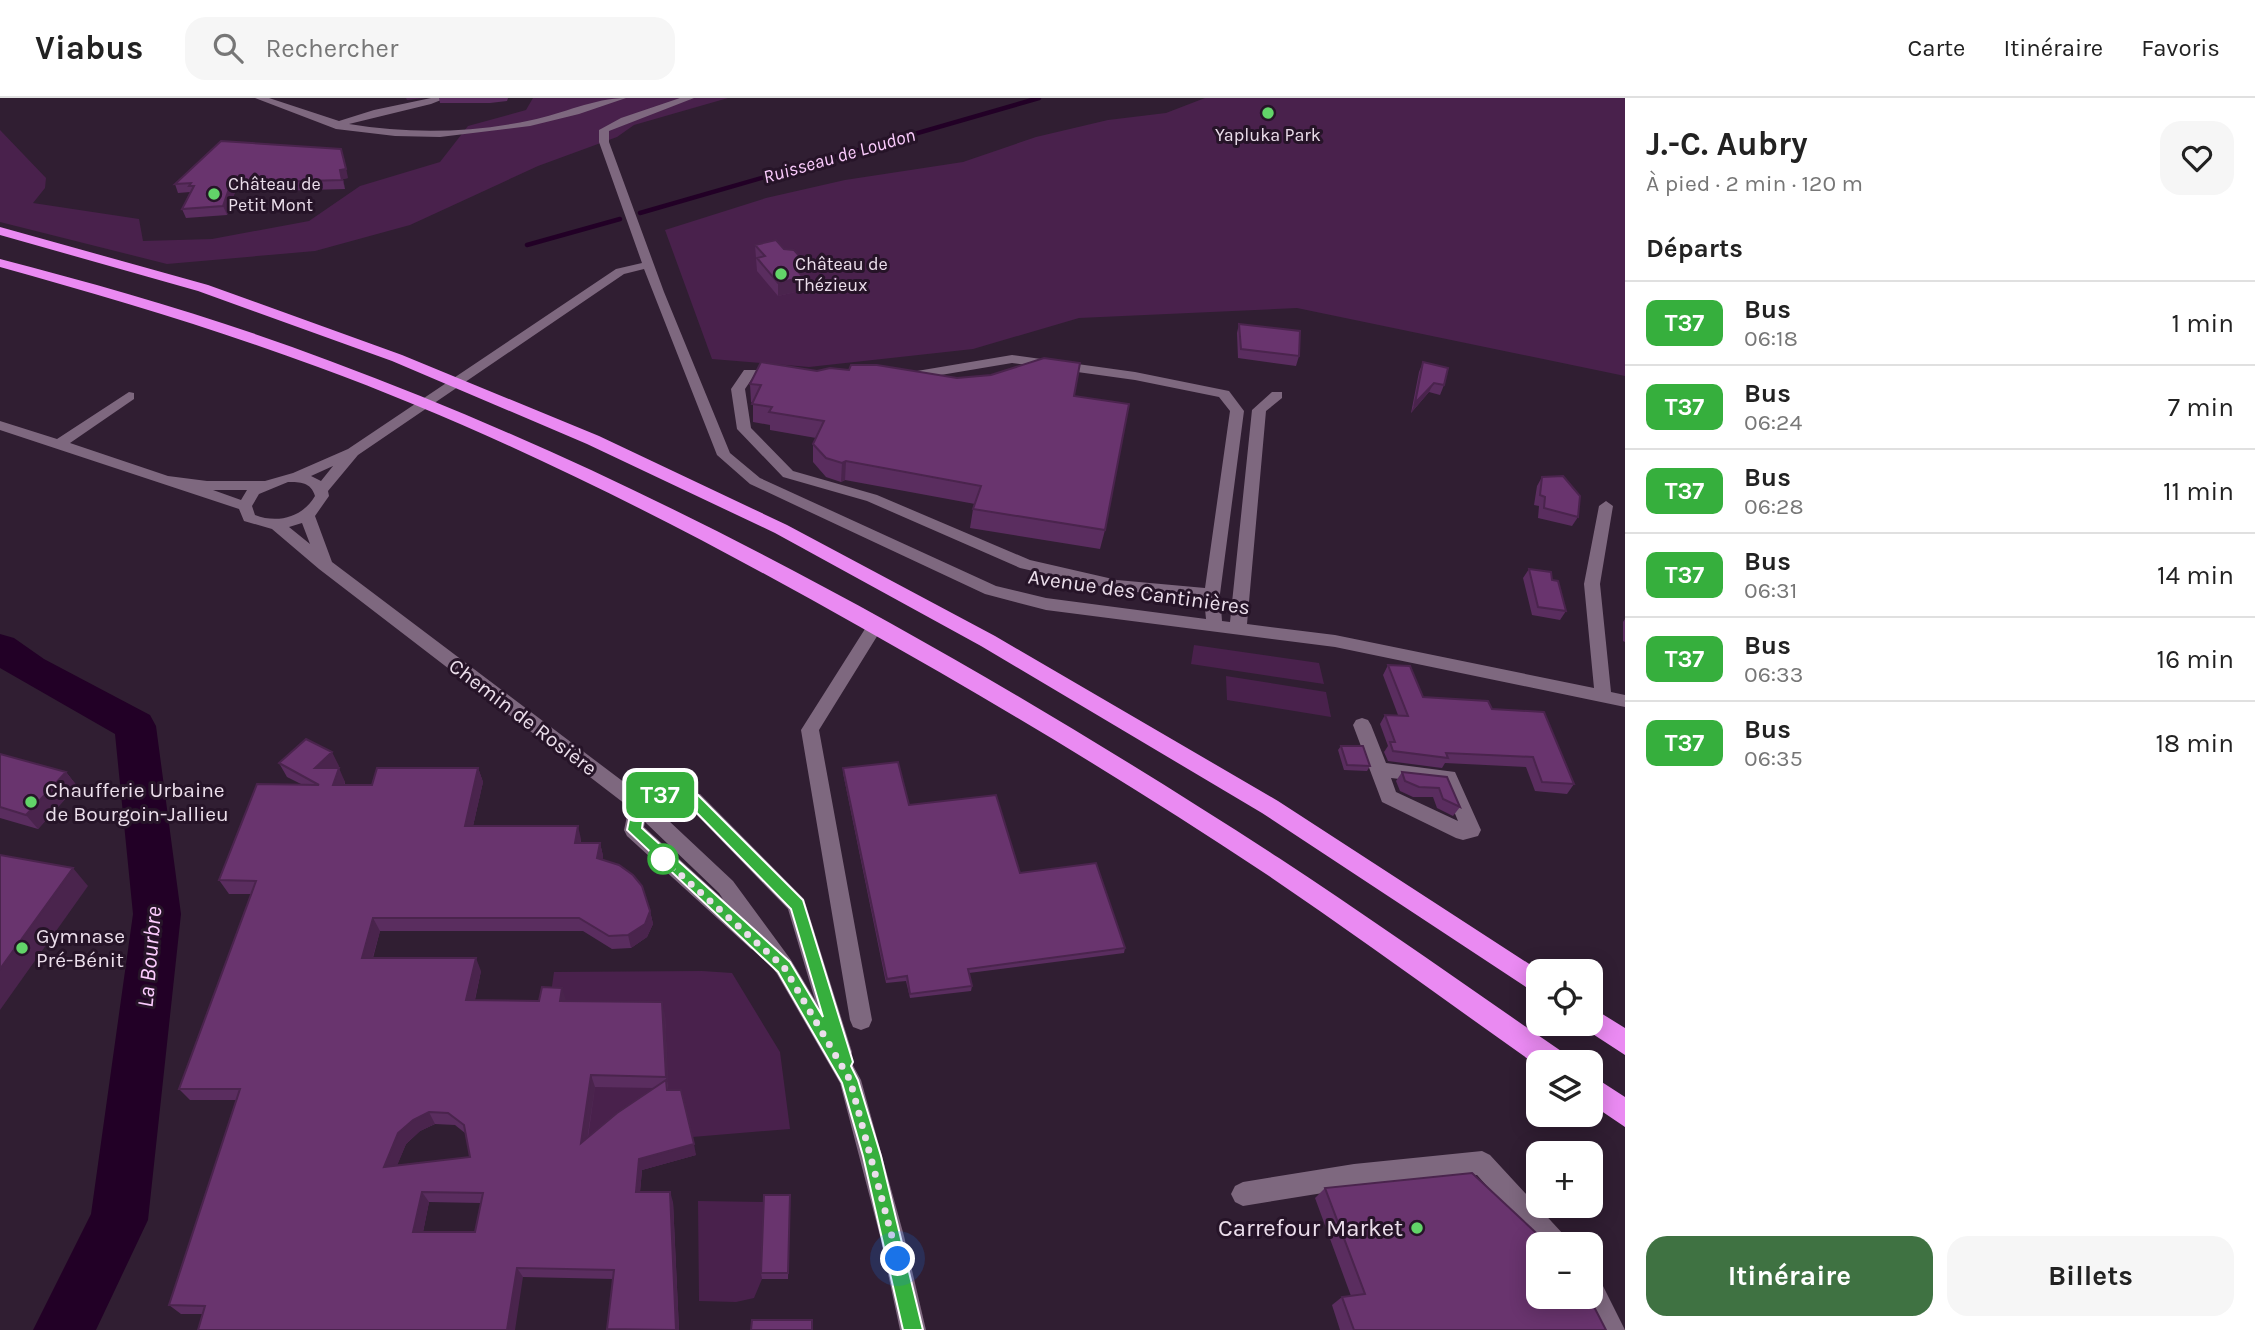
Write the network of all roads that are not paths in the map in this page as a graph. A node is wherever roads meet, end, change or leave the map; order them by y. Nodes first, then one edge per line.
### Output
1 (260, 98) edge
2 (441, 98) edge
3 (621, 98) edge
4 (689, 98) edge
5 (335, 126) junction
6 (0, 231) edge
7 (0, 263) edge
8 (648, 265) junction
9 (790, 375) edge
10 (887, 377) edge
11 (1277, 395) dead end
12 (129, 396) dead end
13 (0, 425) edge
14 (58, 445) junction
15 (354, 452) junction
16 (297, 477) junction
17 (166, 480) junction
18 (264, 485) junction
19 (321, 490) junction
20 (245, 506) junction
21 (1606, 506) dead end
22 (307, 514) junction
23 (276, 524) junction
24 (325, 565) junction
25 (1212, 594) junction
26 (1214, 624) junction
27 (876, 625) junction
28 (1238, 628) junction
29 (1604, 697) junction
30 (1625, 701) edge
31 (1362, 725) dead end
32 (1378, 770) junction
33 (639, 804) junction
34 (1526, 976) edge
35 (861, 1020) dead end
36 (1603, 1027) edge
37 (1625, 1043) edge
38 (1538, 1050) edge
39 (850, 1080) junction
40 (1603, 1097) edge
41 (1625, 1114) edge
42 (1243, 1194) dead end
43 (1544, 1232) edge
44 (1601, 1309) edge
45 (913, 1330) edge
46 (1612, 1330) edge

1 - 5 street
2 - 5 street
3 - 5 street
4 - 8 street
6 - 34 highway
7 - 27 highway
8 - 15 street
8 - 26 street, Avenue des Cantinières
9 - 25 street
10 - 25 street
11 - 28 street
12 - 14 street
13 - 14 street
14 - 17 street
15 - 16 street
15 - 19 street
16 - 18 street
16 - 19 street
17 - 18 street
17 - 20 street
18 - 20 street
19 - 22 street
20 - 23 street, Chemin de Rosière
21 - 29 street
22 - 23 street
22 - 24 street
23 - 24 street, Chemin de Rosière
24 - 33 street, Chemin de Rosière
25 - 26 street
26 - 28 street, Avenue des Cantinières
27 - 35 street
27 - 38 highway
28 - 29 street, Avenue des Cantinières
29 - 30 street, Avenue des Cantinières
31 - 32 street
32 - 32 street
33 - 39 street
33 - 39 street
36 - 37 highway
39 - 45 street
40 - 41 highway
42 - 43 street
44 - 46 street

